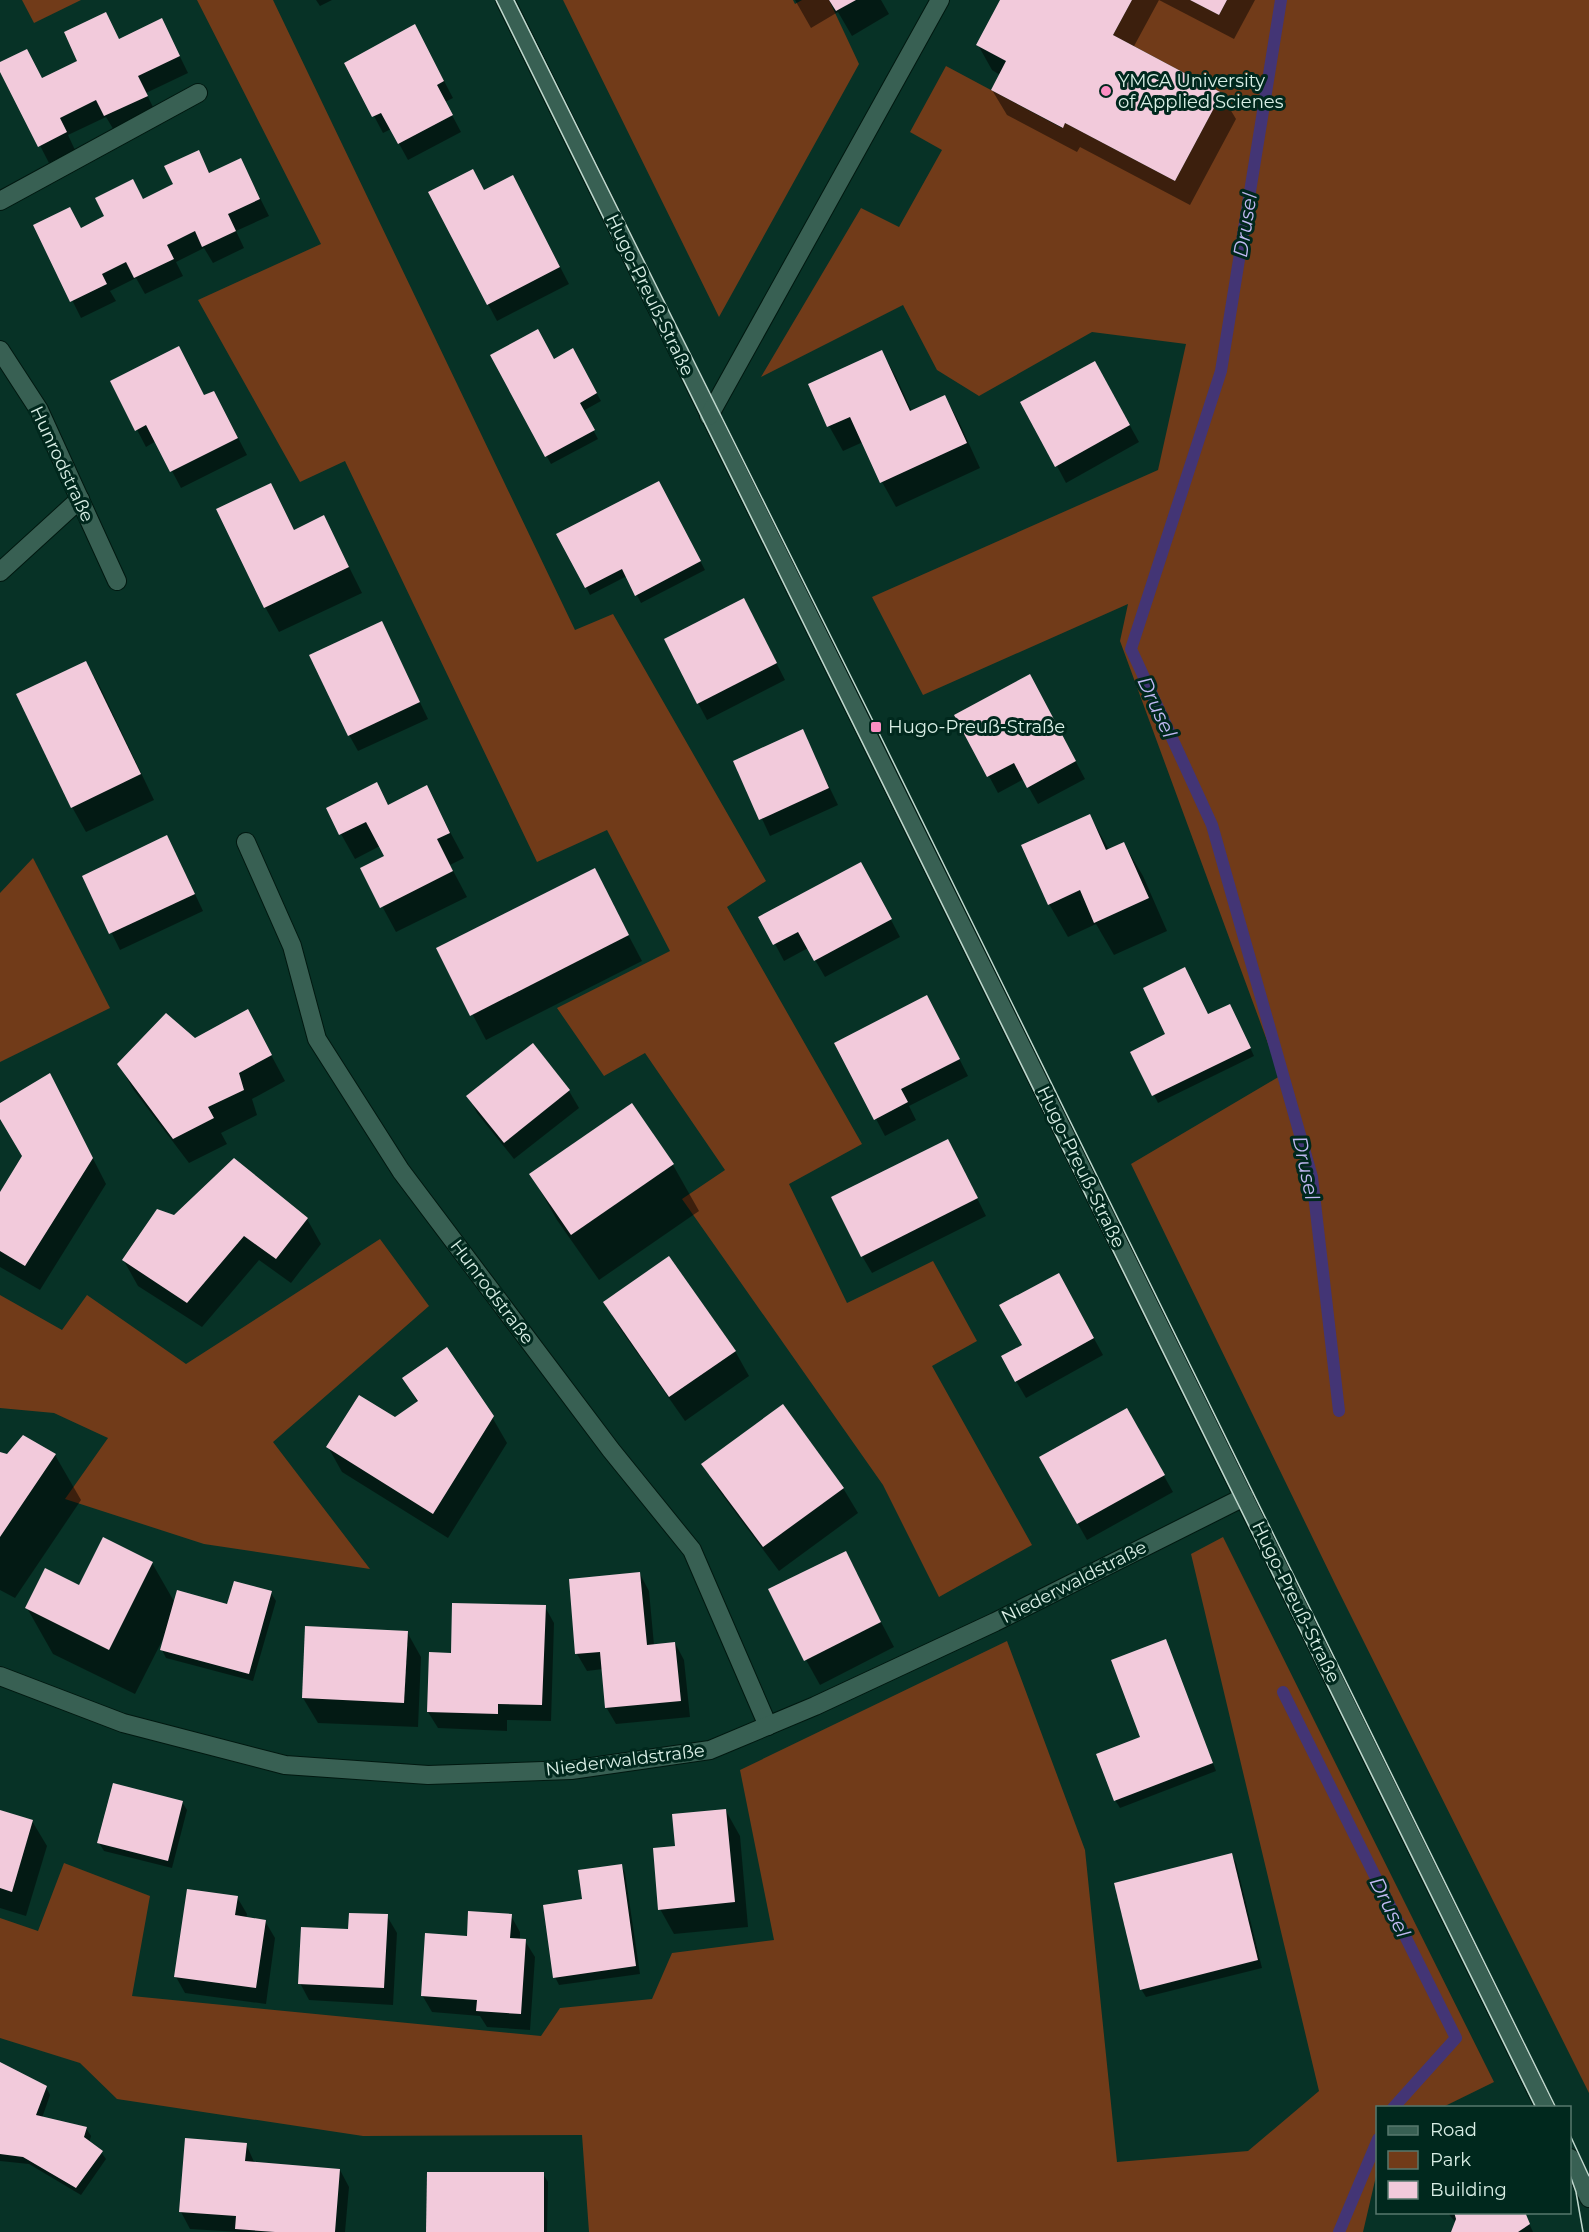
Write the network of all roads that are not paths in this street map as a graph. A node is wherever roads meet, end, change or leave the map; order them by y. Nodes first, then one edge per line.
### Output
1 (505, 0) edge
2 (940, 0) edge
3 (198, 93) dead end
4 (0, 201) edge
5 (0, 350) edge
6 (709, 416) junction
7 (80, 499) junction
8 (0, 572) edge
9 (117, 581) dead end
10 (246, 842) dead end
11 (1244, 1497) junction
12 (0, 1676) edge
13 (768, 1726) junction
14 (1544, 2106) edge
15 (1571, 2162) edge
16 (1589, 2198) edge

1 - 6 street, Hugo-Preuß-Straße
2 - 6 street
3 - 4 street
5 - 7 street, Hunrodstraße
6 - 11 street, Hugo-Preuß-Straße
7 - 8 street
7 - 9 street, Hunrodstraße
10 - 13 street, Hunrodstraße
11 - 13 street, Niederwaldstraße
11 - 14 street, Hugo-Preuß-Straße
12 - 13 street, Niederwaldstraße
15 - 16 street

